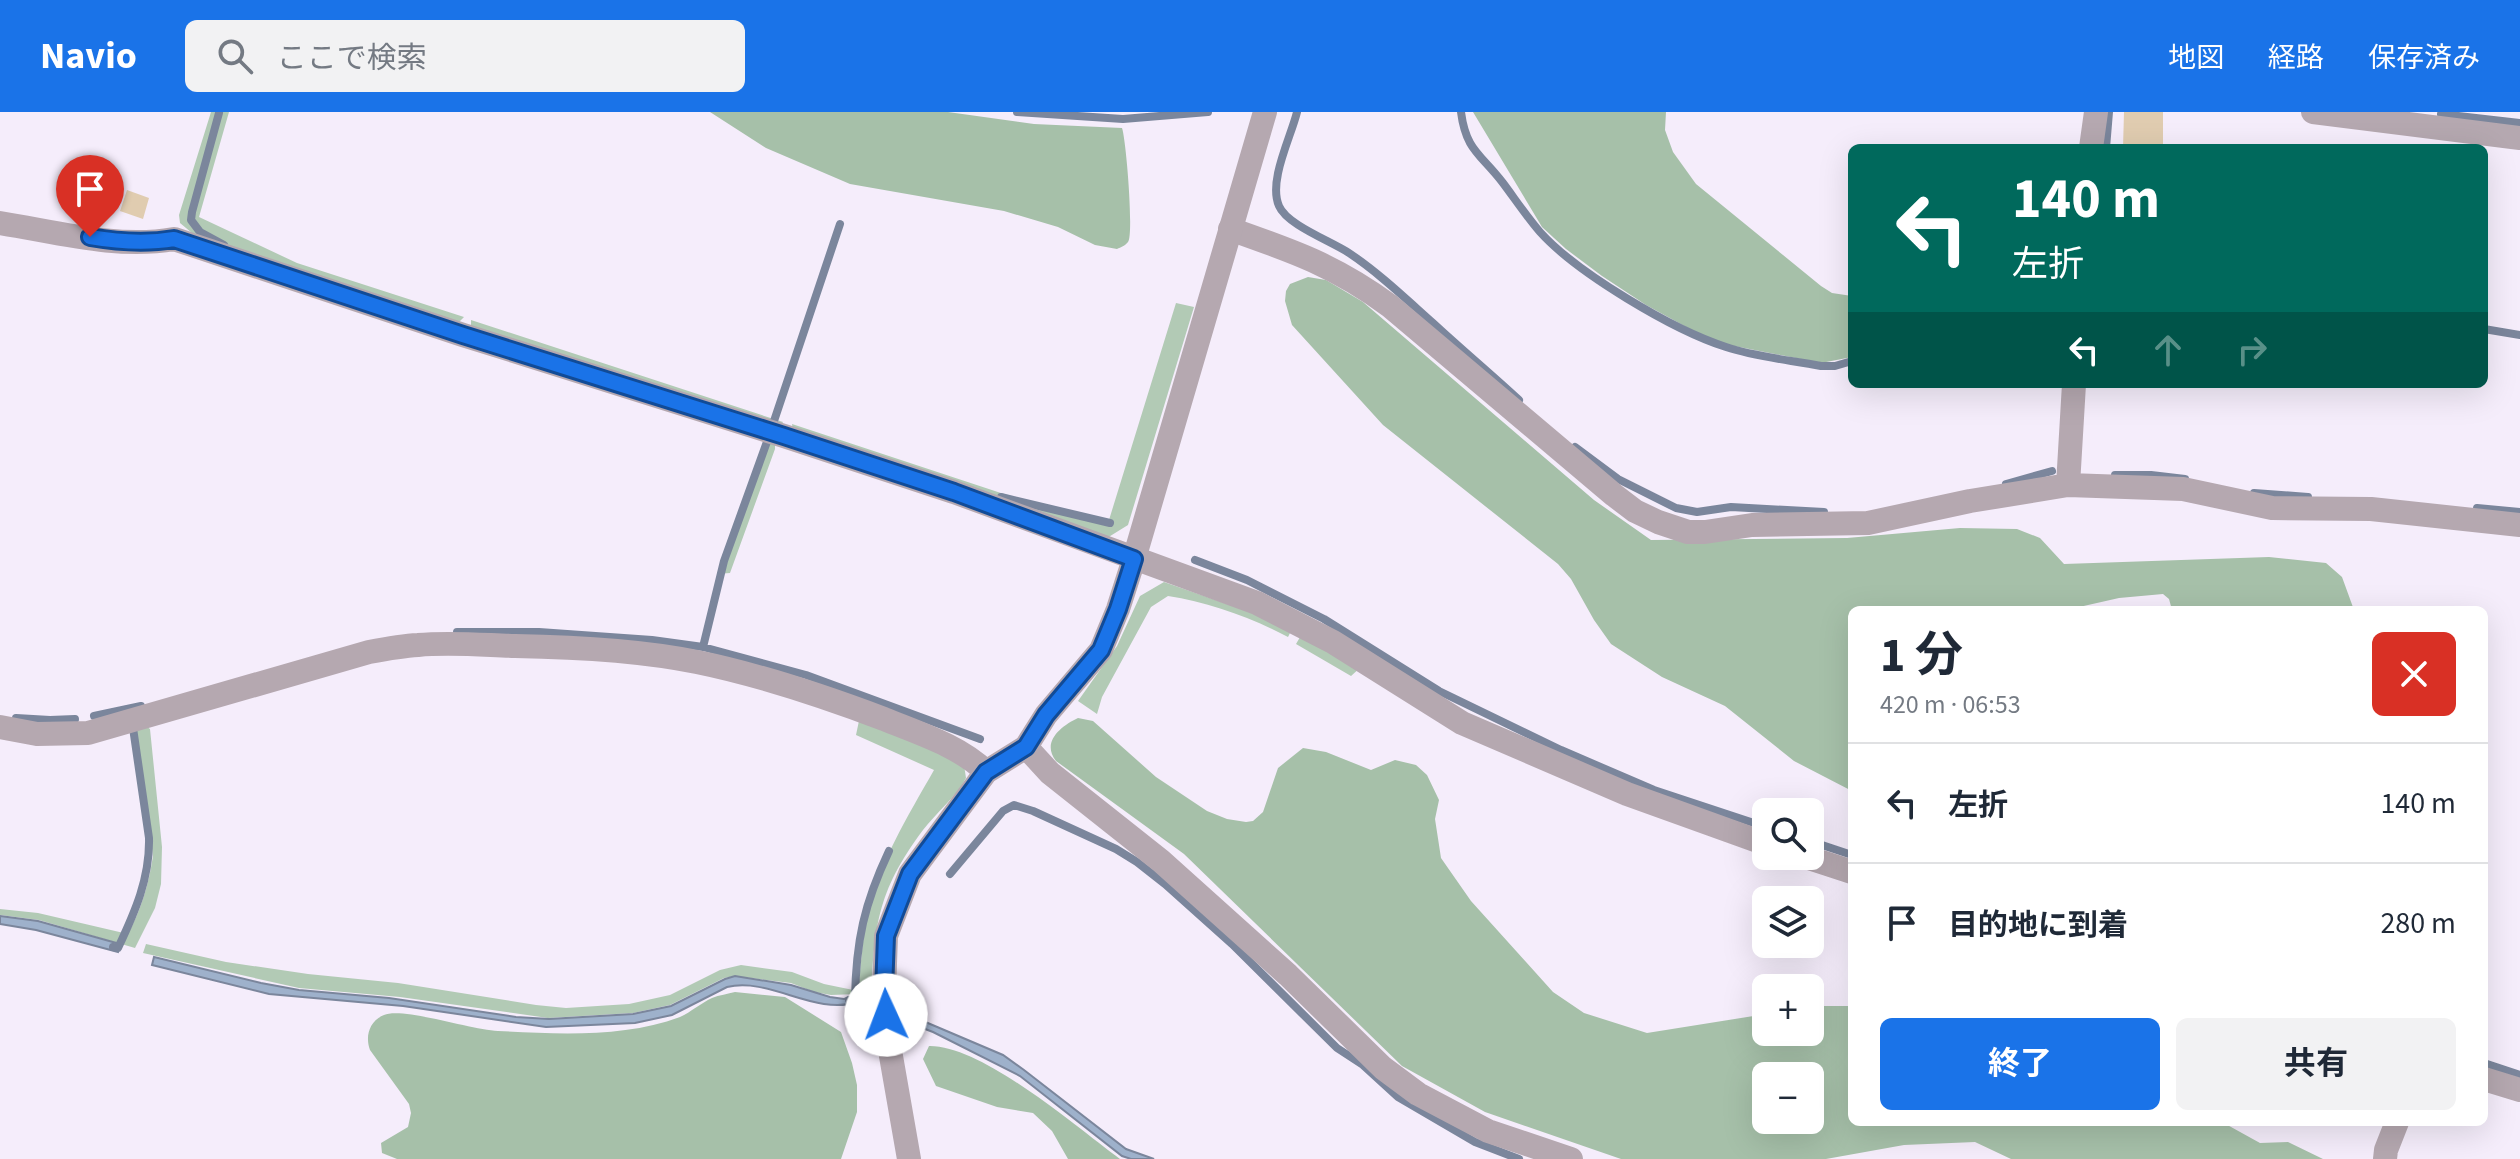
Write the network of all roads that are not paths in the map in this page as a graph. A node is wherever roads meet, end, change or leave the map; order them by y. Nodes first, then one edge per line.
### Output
1 (1265, 112) edge
2 (2096, 112) edge
3 (2313, 112) edge
4 (2520, 138) edge
5 (2092, 144) edge
6 (0, 223) edge
7 (1230, 229) junction
8 (2074, 388) edge
9 (2068, 485) junction
10 (2520, 525) edge
11 (1134, 559) junction
12 (0, 727) edge
13 (1026, 747) junction
14 (986, 772) junction
15 (1752, 839) edge
16 (1824, 863) edge
17 (1848, 871) edge
18 (2488, 1080) edge
19 (2520, 1090) edge
20 (2395, 1126) edge
21 (1563, 1158) edge
22 (909, 1159) edge
23 (2385, 1159) edge

1 - 7 street
2 - 5 street
3 - 4 street
6 - 11 street
7 - 9 street
7 - 11 street
8 - 9 street
9 - 10 street
11 - 13 street
11 - 15 street
12 - 14 street
13 - 14 street
13 - 21 street
14 - 22 street
16 - 17 street
18 - 19 street
20 - 23 street

